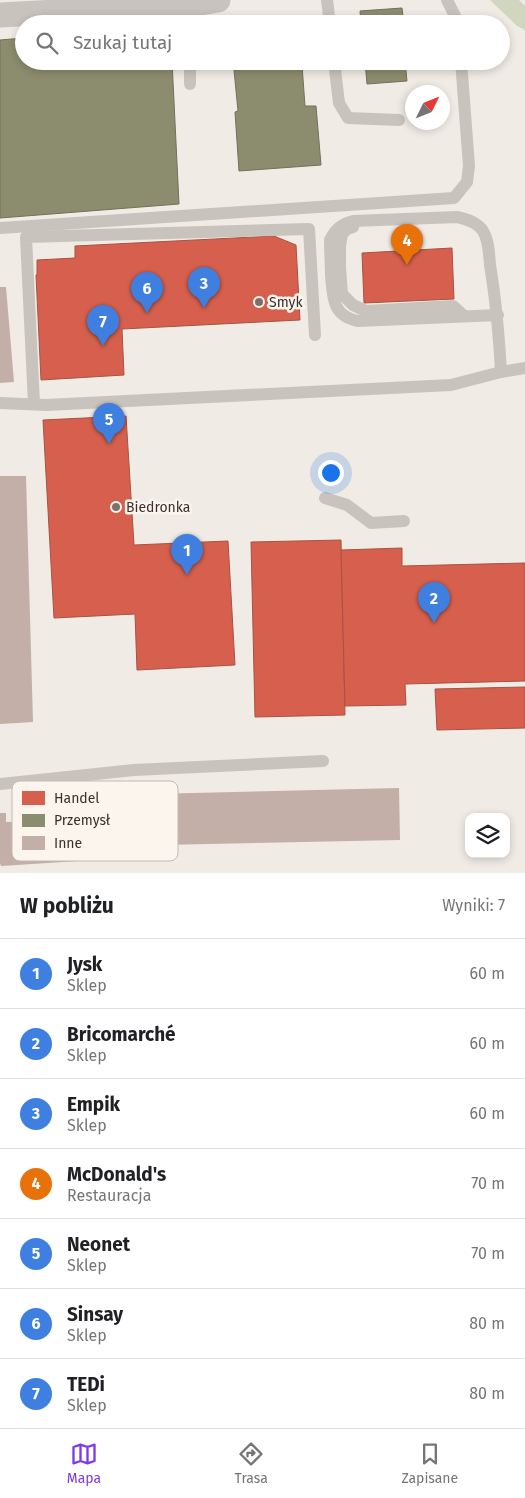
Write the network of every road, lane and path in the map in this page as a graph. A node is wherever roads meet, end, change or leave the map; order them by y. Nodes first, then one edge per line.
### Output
1 (218, 0) edge
2 (327, 0) edge
3 (447, 0) edge
4 (189, 10) edge
5 (0, 15) edge
6 (329, 15) edge
7 (454, 15) edge
8 (190, 70) edge
9 (335, 70) edge
10 (461, 70) edge
11 (190, 84) dead end
12 (399, 120) dead end
13 (0, 228) edge
14 (498, 315) junction
15 (315, 335) dead end
16 (525, 368) edge
17 (501, 372) junction
18 (0, 403) edge
19 (34, 404) junction
20 (325, 498) dead end
21 (404, 521) dead end
22 (323, 762) dead end
23 (29, 781) edge

1 - 4 street
2 - 6 lane
3 - 7 lane
4 - 5 street
8 - 11 lane
9 - 12 lane
10 - 13 lane
14 - 14 lane
14 - 17 lane
15 - 19 lane
16 - 17 lane
17 - 19 lane
18 - 19 lane
20 - 21 lane
22 - 23 lane

